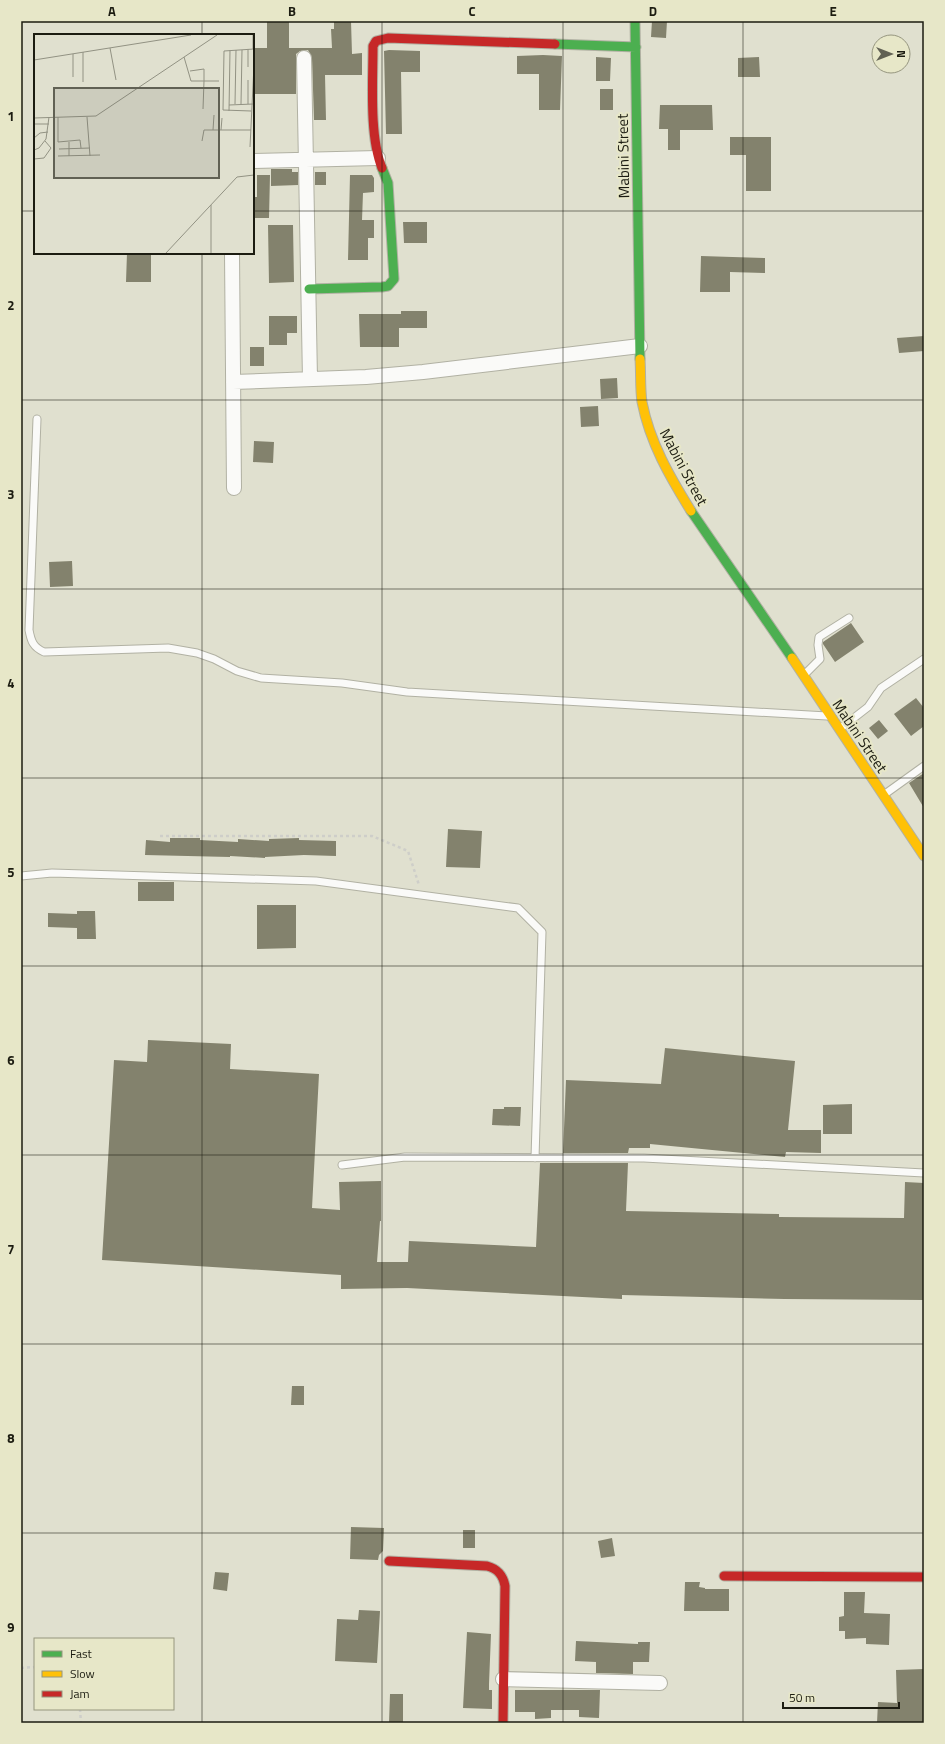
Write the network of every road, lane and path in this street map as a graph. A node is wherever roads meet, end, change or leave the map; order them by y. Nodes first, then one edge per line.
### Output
1 (635, 21) edge
2 (636, 47) junction
3 (304, 58) dead end
4 (378, 158) junction
5 (306, 160) junction
6 (254, 161) edge
7 (232, 254) edge
8 (309, 289) junction
9 (640, 346) junction
10 (310, 379) junction
11 (233, 382) junction
12 (37, 419) dead end
13 (234, 488) dead end
14 (849, 618) dead end
15 (924, 659) edge
16 (803, 676) junction
17 (830, 716) junction
18 (839, 730) junction
19 (924, 766) edge
20 (883, 796) junction
21 (160, 836) dead end
22 (924, 856) edge
23 (21, 876) edge
24 (422, 895) junction
25 (535, 1158) junction
26 (342, 1165) dead end
27 (924, 1172) edge
28 (389, 1561) dead end
29 (724, 1576) dead end
30 (924, 1577) edge
31 (34, 1667) edge
32 (21, 1668) edge
33 (503, 1679) junction
34 (660, 1683) dead end
35 (80, 1710) edge
36 (81, 1723) edge
37 (503, 1723) edge

1 - 2 street, Mabini Street
2 - 4 street
2 - 9 street, Mabini Street
3 - 5 street
4 - 5 street
4 - 8 street
5 - 6 street
5 - 8 street
7 - 11 street
8 - 10 street
9 - 10 street
9 - 16 street, Mabini Street
10 - 11 street
11 - 13 street
12 - 17 lane
14 - 16 lane
15 - 18 lane
16 - 17 street, Mabini Street
17 - 18 street, Mabini Street
18 - 20 street, Mabini Street
19 - 20 lane
20 - 22 street, Mabini Street
21 - 24 path
23 - 24 lane
24 - 25 lane
25 - 26 lane
25 - 27 lane
28 - 33 street
29 - 30 street
31 - 32 path
33 - 34 street
33 - 37 street
35 - 36 path

